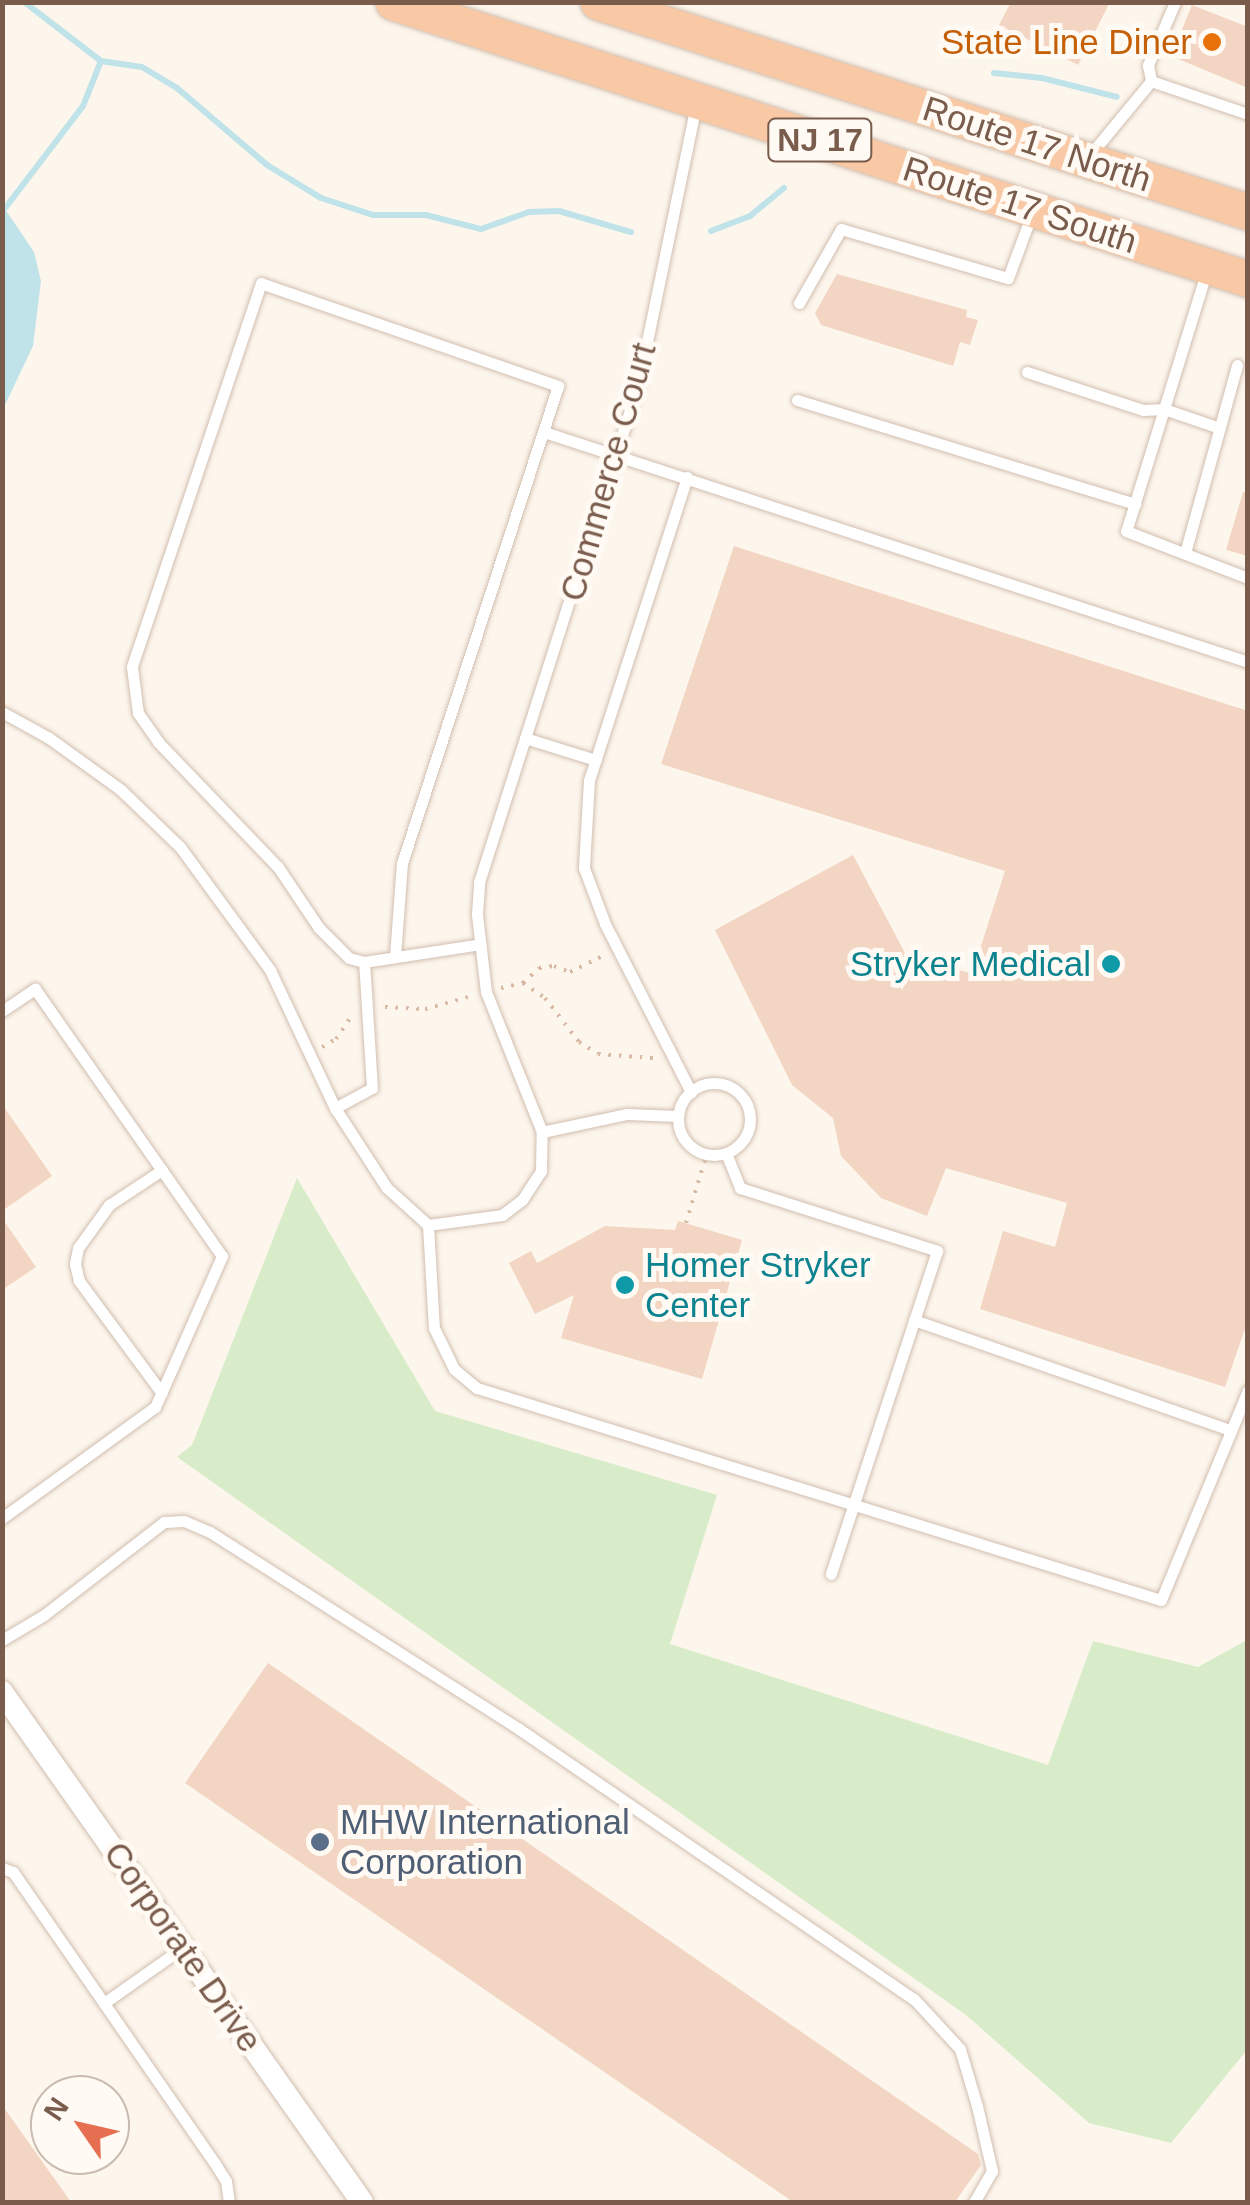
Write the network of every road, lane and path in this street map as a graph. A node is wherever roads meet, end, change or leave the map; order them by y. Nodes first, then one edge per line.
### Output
1 (393, 2) edge
2 (598, 2) edge
3 (1175, 2) edge
4 (647, 10) edge
5 (1151, 81) junction
6 (697, 100) junction
7 (1248, 114) edge
8 (1086, 160) junction
9 (1033, 209) junction
10 (1248, 212) edge
11 (1208, 266) junction
12 (1248, 279) edge
13 (799, 303) dead end
14 (1237, 365) dead end
15 (1026, 372) dead end
16 (797, 400) dead end
17 (1164, 409) junction
18 (1220, 428) junction
19 (544, 432) junction
20 (618, 454) junction
21 (687, 477) junction
22 (1135, 504) junction
23 (1185, 553) junction
24 (1248, 578) edge
25 (1248, 662) edge
26 (2, 712) edge
27 (526, 738) junction
28 (596, 760) junction
29 (481, 944) junction
30 (618, 949) junction
31 (395, 956) junction
32 (364, 962) junction
33 (523, 983) junction
34 (486, 992) junction
35 (368, 1008) junction
36 (2, 1011) edge
37 (310, 1054) junction
38 (675, 1058) junction
39 (691, 1092) junction
40 (334, 1108) junction
41 (678, 1116) junction
42 (542, 1132) junction
43 (707, 1153) junction
44 (726, 1153) junction
45 (162, 1170) junction
46 (686, 1223) dead end
47 (428, 1225) junction
48 (914, 1320) junction
49 (1248, 1390) edge
50 (162, 1393) junction
51 (1230, 1430) junction
52 (852, 1506) junction
53 (2, 1518) edge
54 (831, 1574) dead end
55 (2, 1640) edge
56 (2, 1692) edge
57 (2, 1868) edge
58 (184, 1947) junction
59 (104, 2003) junction
60 (229, 2202) edge
61 (362, 2202) edge
62 (974, 2202) edge

1 - 6 highway, Route 17 South / NJ 17
2 - 4 highway, Route 17 North / NJ 17
3 - 5 lane
4 - 8 highway, Route 17 North / NJ 17
5 - 7 lane
5 - 8 lane
6 - 9 highway, Route 17 South / NJ 17
6 - 20 lane, Commerce Court
8 - 10 highway, Route 17 North / NJ 17
9 - 11 highway, Route 17 South / NJ 17
9 - 13 lane
11 - 12 highway, Route 17 South / NJ 17
11 - 17 lane
14 - 18 lane
15 - 17 lane
16 - 22 lane
17 - 18 lane
17 - 22 lane
18 - 23 lane
19 - 20 lane
19 - 31 lane
19 - 32 lane
20 - 21 lane
20 - 27 lane, Commerce Court
21 - 25 lane
21 - 28 lane
22 - 23 lane
23 - 24 lane
26 - 37 lane
27 - 28 lane
27 - 29 lane, Commerce Court
28 - 30 lane
29 - 31 lane
29 - 34 lane, Commerce Court
30 - 33 path
30 - 38 lane
31 - 32 lane
32 - 35 lane
33 - 34 path
33 - 38 path
34 - 35 path
34 - 42 lane, Commerce Court
35 - 37 path
35 - 40 lane
36 - 45 lane
37 - 40 lane
38 - 39 lane
39 - 41 lane
39 - 44 lane
40 - 47 lane
41 - 42 lane
41 - 43 lane
42 - 47 lane
43 - 44 lane
43 - 46 path
44 - 48 lane
45 - 50 lane
45 - 50 lane
47 - 52 lane
48 - 51 lane
48 - 52 lane
49 - 51 lane
50 - 53 lane
51 - 52 lane
52 - 54 lane
55 - 62 lane
56 - 58 street, Corporate Drive
57 - 59 lane
58 - 59 lane
58 - 61 street, Corporate Drive
59 - 60 lane

